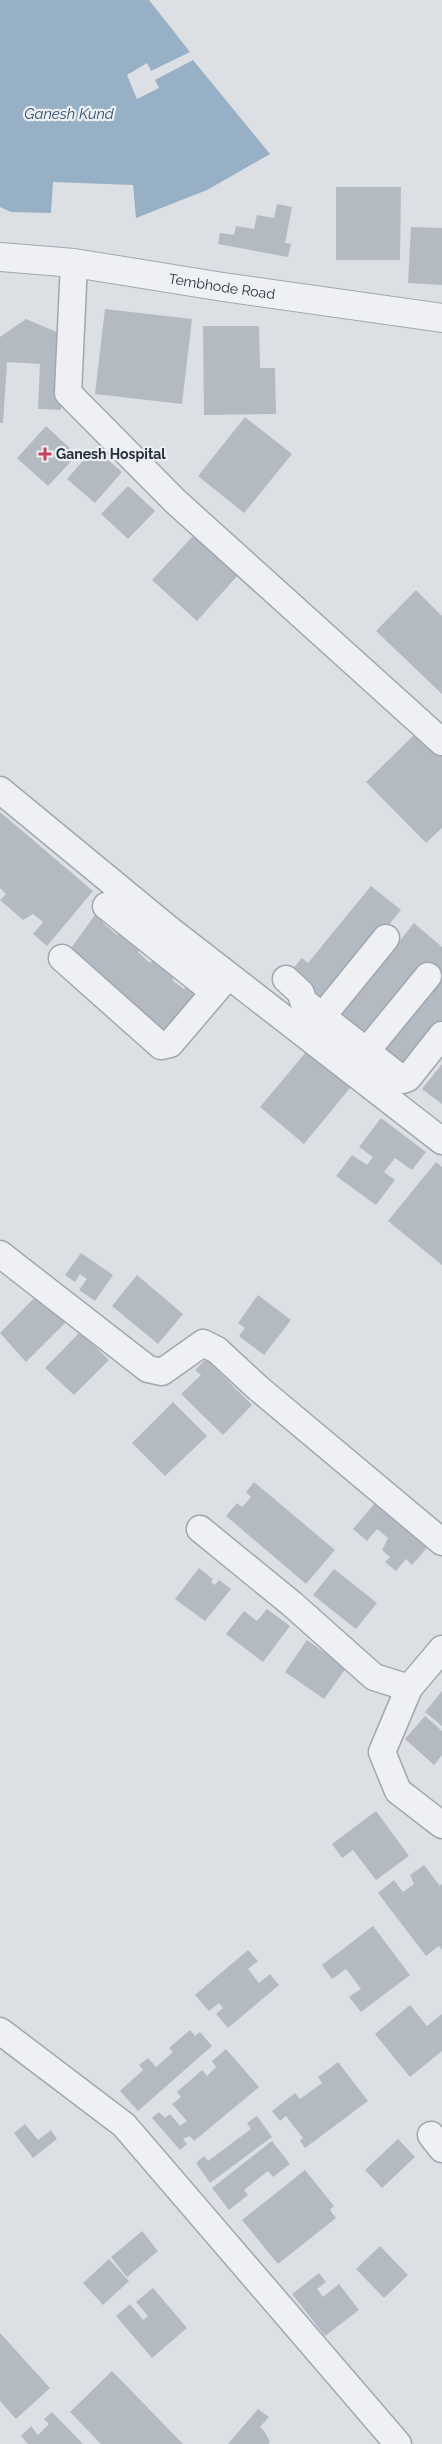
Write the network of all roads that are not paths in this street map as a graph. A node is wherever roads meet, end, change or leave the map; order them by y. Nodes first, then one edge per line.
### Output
1 (0, 256) edge
2 (74, 263) junction
3 (442, 318) edge
4 (442, 742) edge
5 (0, 790) edge
6 (106, 906) dead end
7 (163, 938) junction
8 (386, 938) dead end
9 (62, 958) dead end
10 (428, 976) dead end
11 (286, 979) dead end
12 (221, 984) junction
13 (314, 1026) junction
14 (442, 1035) edge
15 (359, 1061) junction
16 (442, 1141) edge
17 (0, 1254) edge
18 (200, 1529) dead end
19 (442, 1542) edge
20 (442, 1649) edge
21 (409, 1688) junction
22 (442, 1825) edge
23 (0, 2031) edge
24 (398, 2444) edge

1 - 2 street, Tembhode Road
2 - 3 street, Tembhode Road
2 - 4 street
5 - 7 street
6 - 7 street
7 - 12 street
8 - 13 street
9 - 12 street
10 - 15 street
11 - 13 street
12 - 13 street
13 - 15 street
14 - 15 street
15 - 16 street
17 - 19 street
18 - 21 street
20 - 21 street
21 - 22 street
23 - 24 street

